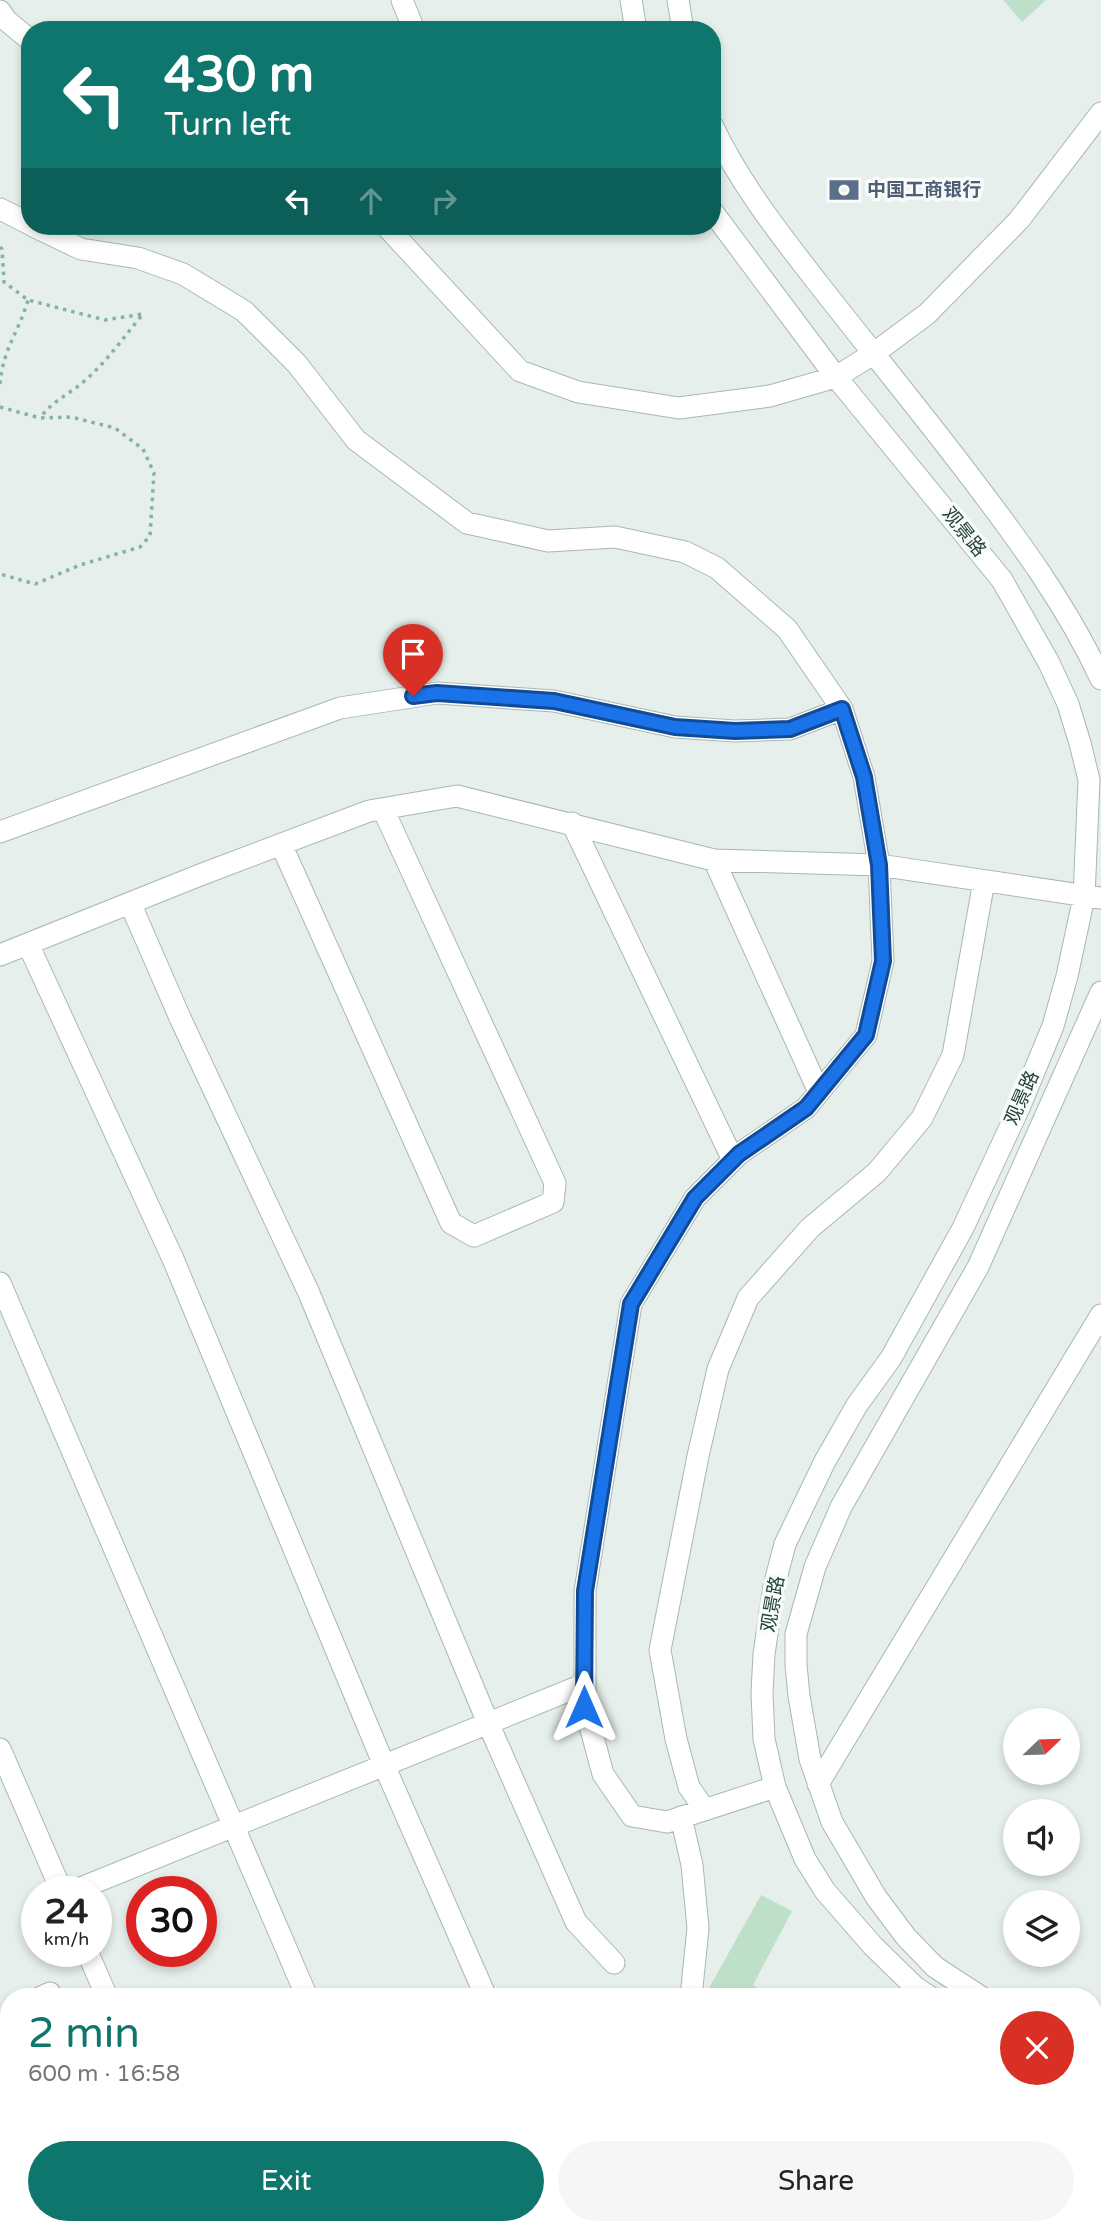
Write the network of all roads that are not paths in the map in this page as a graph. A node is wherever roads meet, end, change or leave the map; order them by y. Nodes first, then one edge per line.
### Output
1 (402, 0) edge
2 (631, 0) edge
3 (678, 0) edge
4 (0, 11) edge
5 (410, 21) edge
6 (634, 21) edge
7 (682, 21) edge
8 (21, 32) edge
9 (1101, 113) edge
10 (721, 144) edge
11 (0, 209) edge
12 (21, 220) edge
13 (721, 223) edge
14 (52, 235) edge
15 (394, 235) edge
16 (873, 354) junction
17 (836, 377) junction
18 (1101, 679) edge
19 (842, 709) junction
20 (383, 808) junction
21 (572, 823) junction
22 (0, 832) edge
23 (281, 844) junction
24 (713, 860) junction
25 (879, 865) junction
26 (984, 881) junction
27 (1092, 898) edge
28 (130, 903) junction
29 (28, 944) junction
30 (0, 956) edge
31 (1101, 992) edge
32 (819, 1093) junction
33 (733, 1160) junction
34 (0, 1283) edge
35 (1101, 1315) edge
36 (585, 1684) junction
37 (488, 1723) junction
38 (0, 1749) edge
39 (384, 1765) junction
40 (818, 1784) junction
41 (775, 1787) junction
42 (705, 1810) junction
43 (681, 1817) junction
44 (233, 1826) junction
45 (55, 1876) edge
46 (110, 1876) edge
47 (614, 1963) dead end
48 (94, 1967) edge
49 (103, 1988) edge
50 (303, 1988) edge
51 (482, 1988) edge
52 (692, 1988) edge
53 (916, 1988) edge
54 (968, 1988) edge

1 - 5 street
2 - 6 street
3 - 7 street
4 - 8 street
9 - 16 street
10 - 16 street, 观景路
11 - 12 street
13 - 17 street, 观景路
14 - 19 street
15 - 17 street
16 - 17 street
16 - 18 street, 观景路
17 - 27 street, 观景路
19 - 22 street
19 - 25 street
20 - 21 street
20 - 23 street
20 - 23 street
21 - 24 street
21 - 33 street
23 - 28 street
24 - 25 street
24 - 32 street
25 - 26 street
25 - 32 street
26 - 27 street
26 - 42 street
27 - 41 street, 观景路
28 - 29 street
28 - 37 street
29 - 30 street
29 - 39 street
31 - 40 street, 观景路
32 - 33 street
33 - 36 street
34 - 44 street
35 - 40 street
36 - 37 street
36 - 43 street
37 - 39 street
37 - 47 street
38 - 45 street
39 - 44 street
39 - 51 street
40 - 54 street, 观景路
41 - 42 street
41 - 53 street, 观景路
42 - 43 street
43 - 52 street
44 - 46 street
44 - 50 street
48 - 49 street

